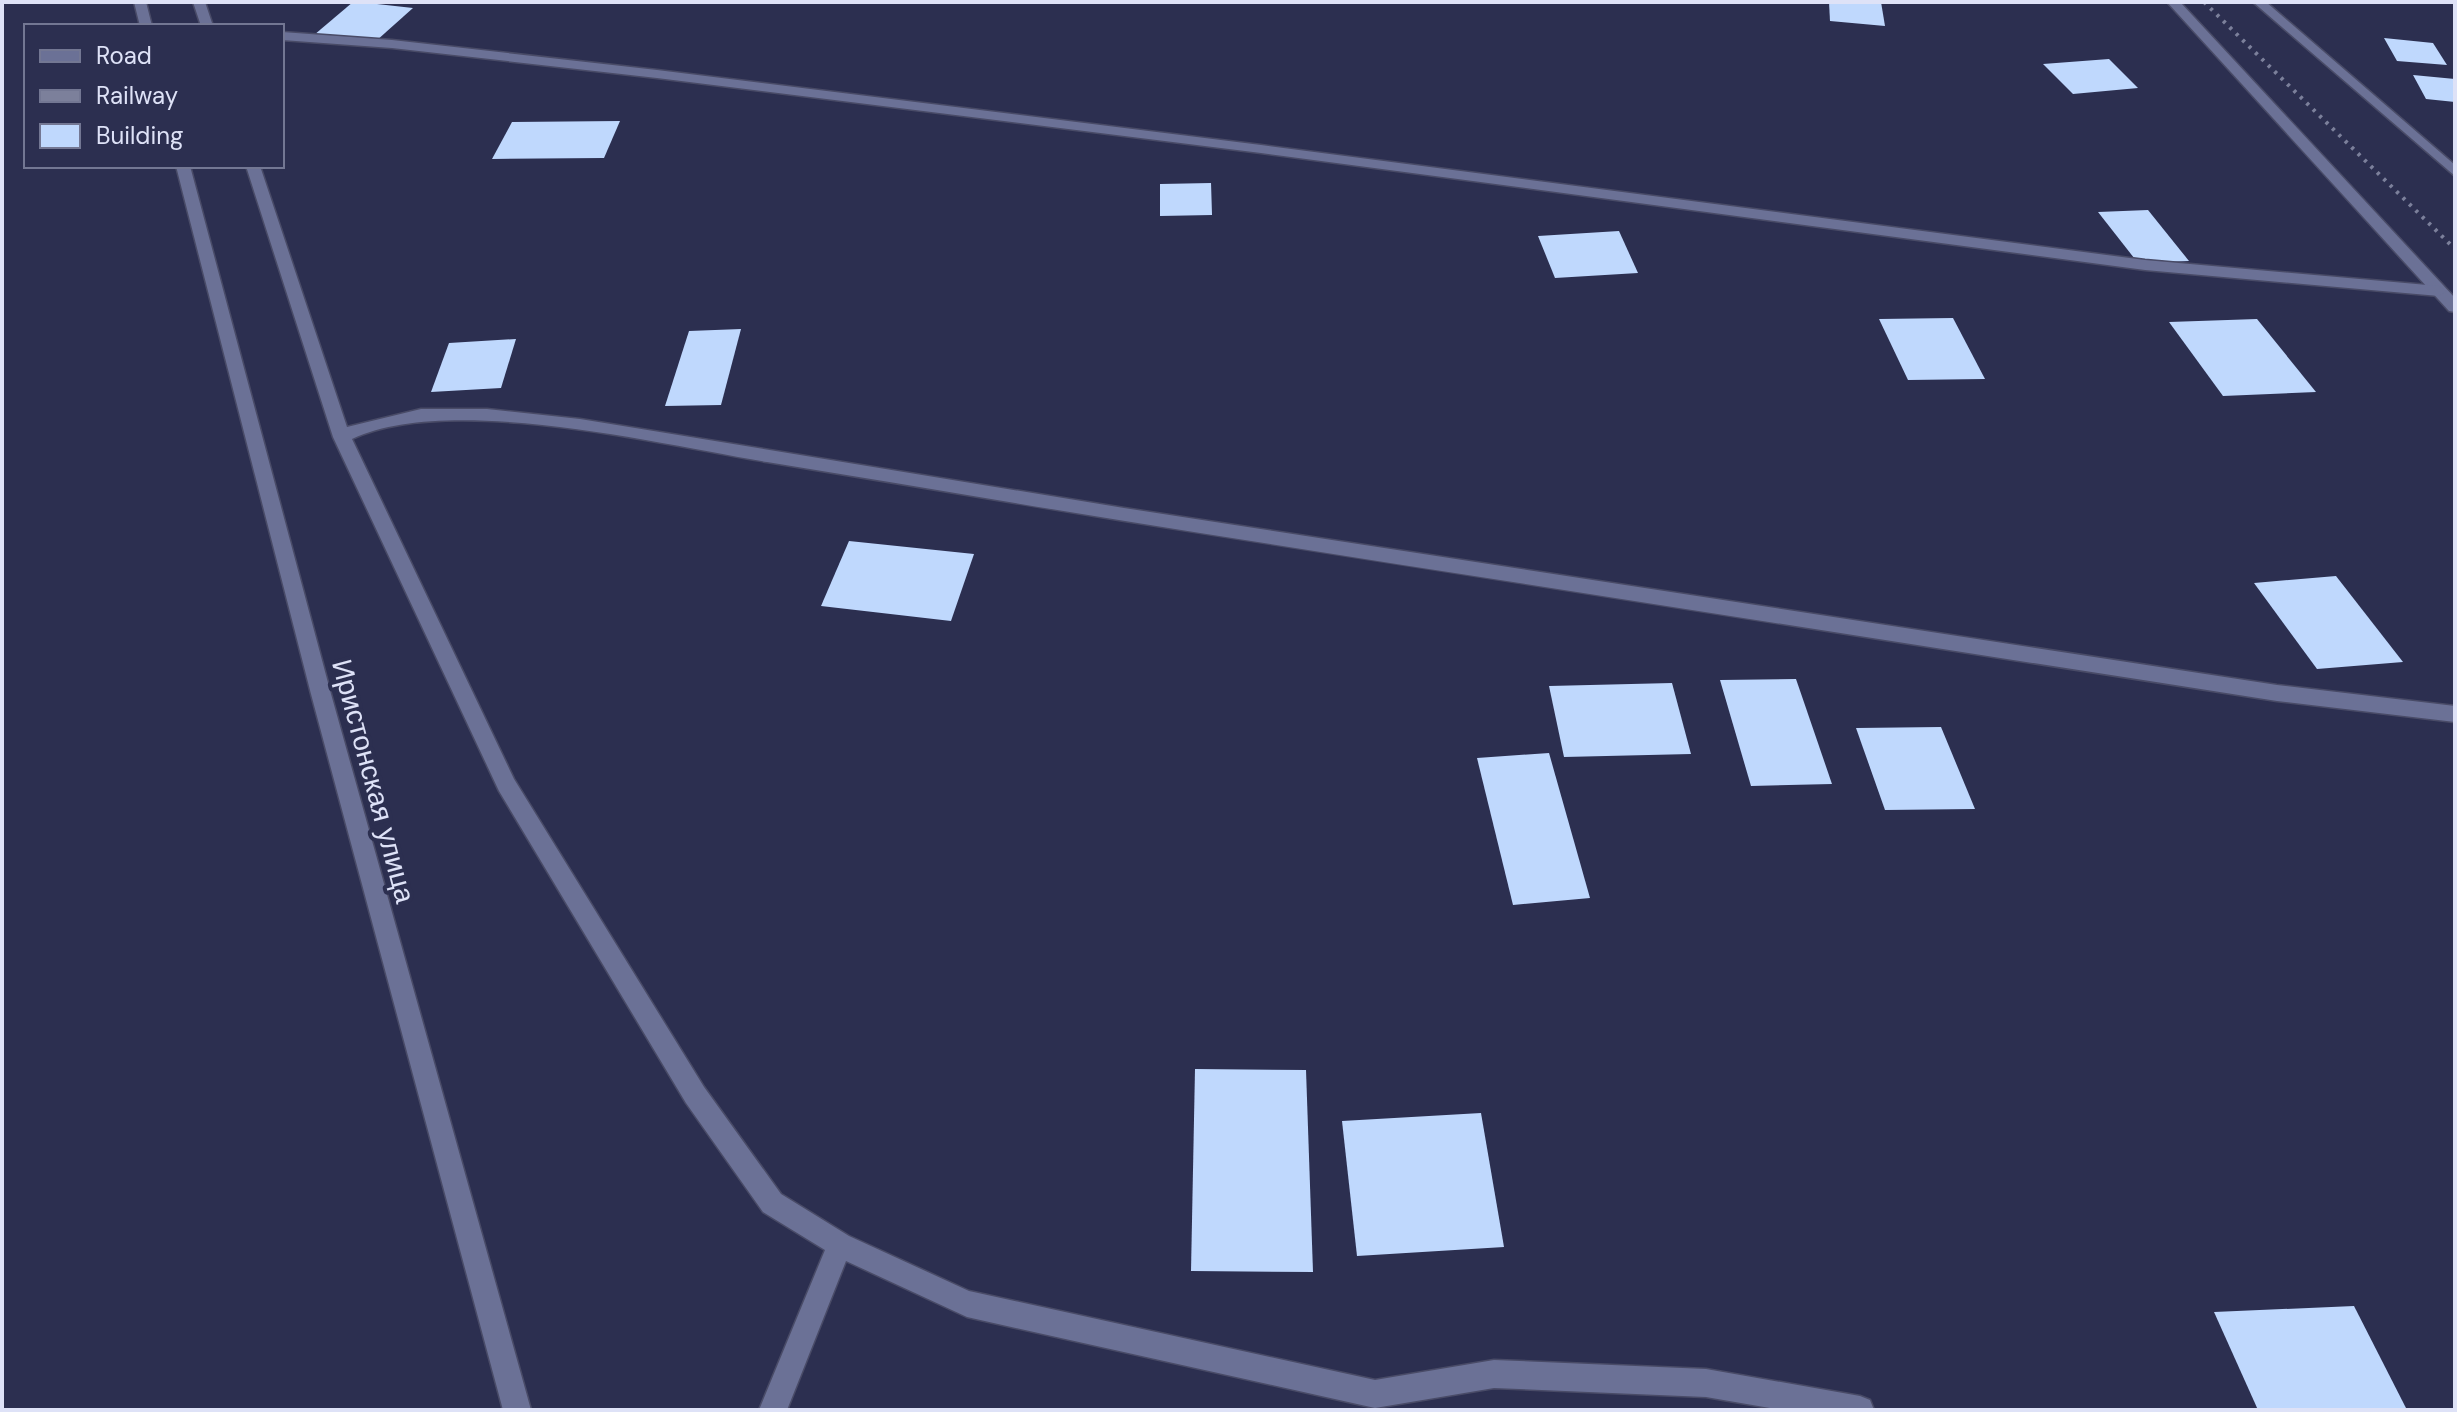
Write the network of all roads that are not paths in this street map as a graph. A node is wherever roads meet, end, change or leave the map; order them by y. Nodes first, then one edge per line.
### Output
1 (140, 2) edge
2 (199, 2) edge
3 (2173, 2) edge
4 (2259, 2) edge
5 (146, 24) edge
6 (206, 24) edge
7 (284, 36) edge
8 (184, 168) edge
9 (254, 168) edge
10 (2455, 172) edge
11 (2439, 291) junction
12 (2455, 307) edge
13 (342, 437) junction
14 (2455, 714) edge
15 (840, 1245) junction
16 (517, 1410) edge
17 (773, 1410) edge
18 (1860, 1410) edge

1 - 5 street
2 - 6 street
3 - 11 street
4 - 10 street
7 - 11 street
8 - 16 street, Иристонская улица
9 - 13 street
11 - 12 street
13 - 14 street
13 - 15 street
15 - 17 street
15 - 18 street

